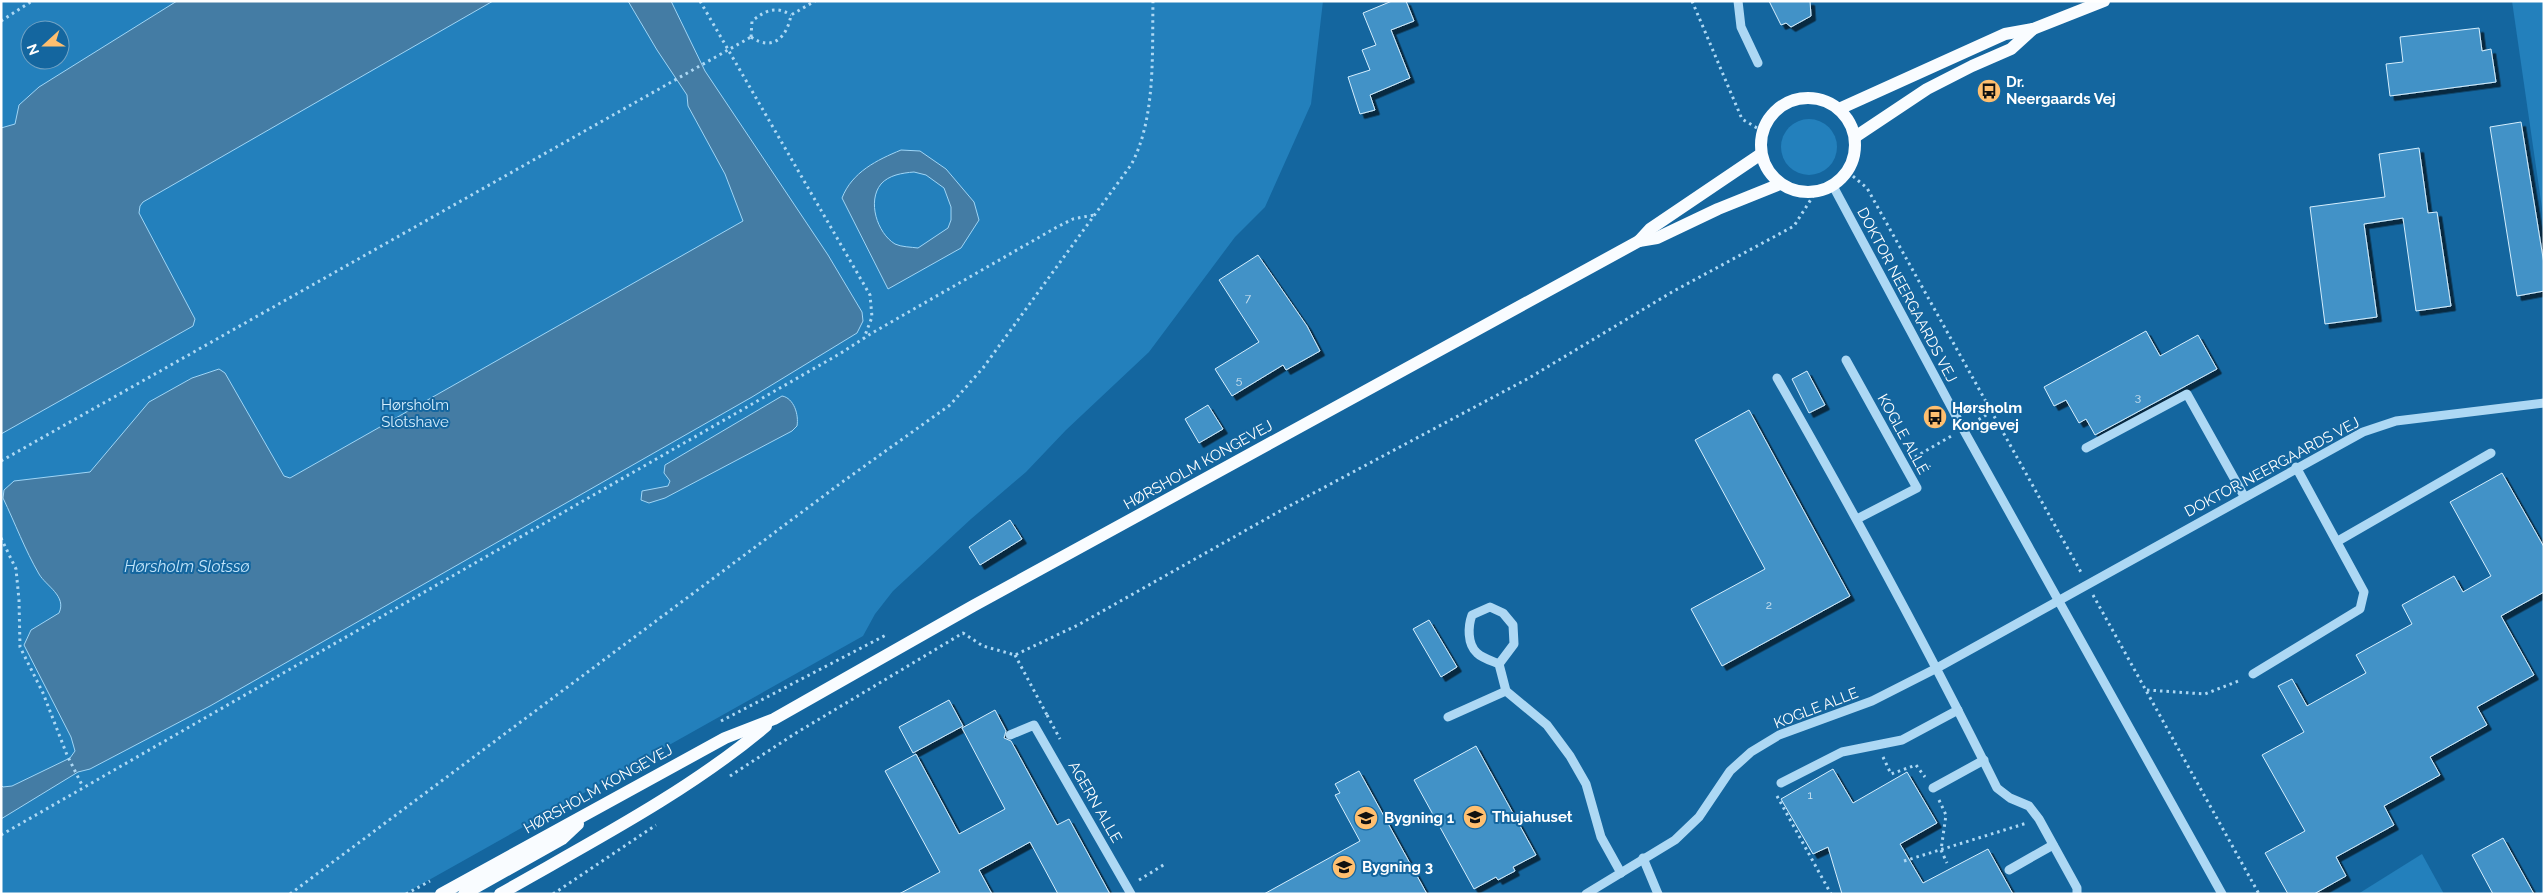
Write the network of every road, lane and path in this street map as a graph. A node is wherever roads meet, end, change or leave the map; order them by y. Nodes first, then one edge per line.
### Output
1 (32, 1) edge
2 (700, 1) edge
3 (815, 1) edge
4 (1153, 1) edge
5 (1692, 1) edge
6 (2104, 1) edge
7 (1741, 3) edge
8 (791, 15) junction
9 (1, 21) edge
10 (2033, 29) junction
11 (751, 37) junction
12 (728, 50) junction
13 (1758, 63) dead end
14 (1839, 109) junction
15 (1762, 131) junction
16 (1855, 137) junction
17 (1761, 154) junction
18 (1848, 172) junction
19 (1780, 184) junction
20 (1832, 186) junction
21 (1815, 193) junction
22 (1094, 215) junction
23 (1639, 241) junction
24 (864, 339) junction
25 (1846, 360) dead end
26 (1777, 378) dead end
27 (2544, 403) edge
28 (1991, 412) junction
29 (1963, 429) junction
30 (2086, 448) dead end
31 (2491, 453) dead end
32 (1, 461) edge
33 (1903, 463) junction
34 (2296, 467) junction
35 (2244, 496) junction
36 (1857, 520) junction
37 (1, 538) edge
38 (2338, 541) junction
39 (2087, 584) junction
40 (2058, 600) junction
41 (1015, 655) junction
42 (1499, 664) junction
43 (1937, 668) junction
44 (2253, 674) joint
45 (2146, 690) junction
46 (1506, 691) junction
47 (1958, 710) junction
48 (1448, 717) dead end
49 (774, 719) junction
50 (1034, 725) junction
51 (1010, 735) dead end
52 (1984, 760) junction
53 (723, 781) dead end
54 (1781, 784) joint
55 (83, 787) junction
56 (1933, 788) dead end
57 (592, 811) junction
58 (2040, 819) junction
59 (658, 823) dead end
60 (1, 835) edge
61 (2054, 845) junction
62 (1643, 858) junction
63 (1904, 861) dead end
64 (1165, 864) dead end
65 (2009, 870) dead end
66 (1621, 872) junction
67 (1129, 890) edge
68 (290, 894) edge
69 (441, 894) edge
70 (464, 894) edge
71 (500, 894) edge
72 (553, 894) edge
73 (1586, 894) edge
74 (1658, 894) edge
75 (1832, 894) edge
76 (2077, 894) edge
77 (2222, 894) edge
78 (2260, 894) edge

1 - 9 path
2 - 12 path
3 - 8 path
4 - 22 path
5 - 15 path
6 - 10 main road
7 - 13 street
8 - 11 path
8 - 11 path
10 - 14 main road
10 - 16 main road
11 - 12 path
12 - 24 path
12 - 32 path
14 - 15 main road
14 - 16 main road
15 - 17 main road
16 - 18 main road
17 - 19 main road
17 - 23 main road, HØRSHOLM KONGEVEJ
18 - 20 main road
18 - 28 path
19 - 21 main road
19 - 23 main road, HØRSHOLM KONGEVEJ
20 - 21 main road
20 - 29 street, DOKTOR NEERGAARDS VEJ
21 - 41 path
22 - 24 path
22 - 68 path
23 - 49 main road, HØRSHOLM KONGEVEJ
24 - 55 path
25 - 33 street, KOGLE ALLÉ
26 - 36 street
27 - 34 street, DOKTOR NEERGAARDS VEJ
28 - 29 path
28 - 39 path
29 - 33 path
29 - 40 street, DOKTOR NEERGAARDS VEJ
30 - 35 street
31 - 38 street
33 - 36 street, KOGLE ALLÉ
34 - 35 street, DOKTOR NEERGAARDS VEJ
34 - 38 street
35 - 39 street, DOKTOR NEERGAARDS VEJ
36 - 43 street
37 - 55 path
38 - 44 street
39 - 40 street, DOKTOR NEERGAARDS VEJ
39 - 45 path
40 - 43 street, KOGLE ALLE
40 - 77 street, DOKTOR NEERGAARDS VEJ
41 - 50 path
41 - 53 path
42 - 42 street
42 - 46 street
43 - 47 street
43 - 62 street, KOGLE ALLE
44 - 45 path
45 - 78 path
46 - 48 street
46 - 66 street
47 - 52 street
47 - 54 street
49 - 57 main road, HØRSHOLM KONGEVEJ
49 - 71 main road, HØRSHOLM KONGEVEJ
50 - 51 street
50 - 67 street, AGERN ALLE
52 - 56 street
52 - 58 street
54 - 75 path
55 - 60 path
57 - 69 main road, HØRSHOLM KONGEVEJ
57 - 70 main road
58 - 61 street
58 - 63 path
59 - 72 path
61 - 65 street
61 - 76 street
62 - 66 street, KOGLE ALLE
62 - 74 street
64 - 67 path
66 - 73 street, KOGLE ALLE

